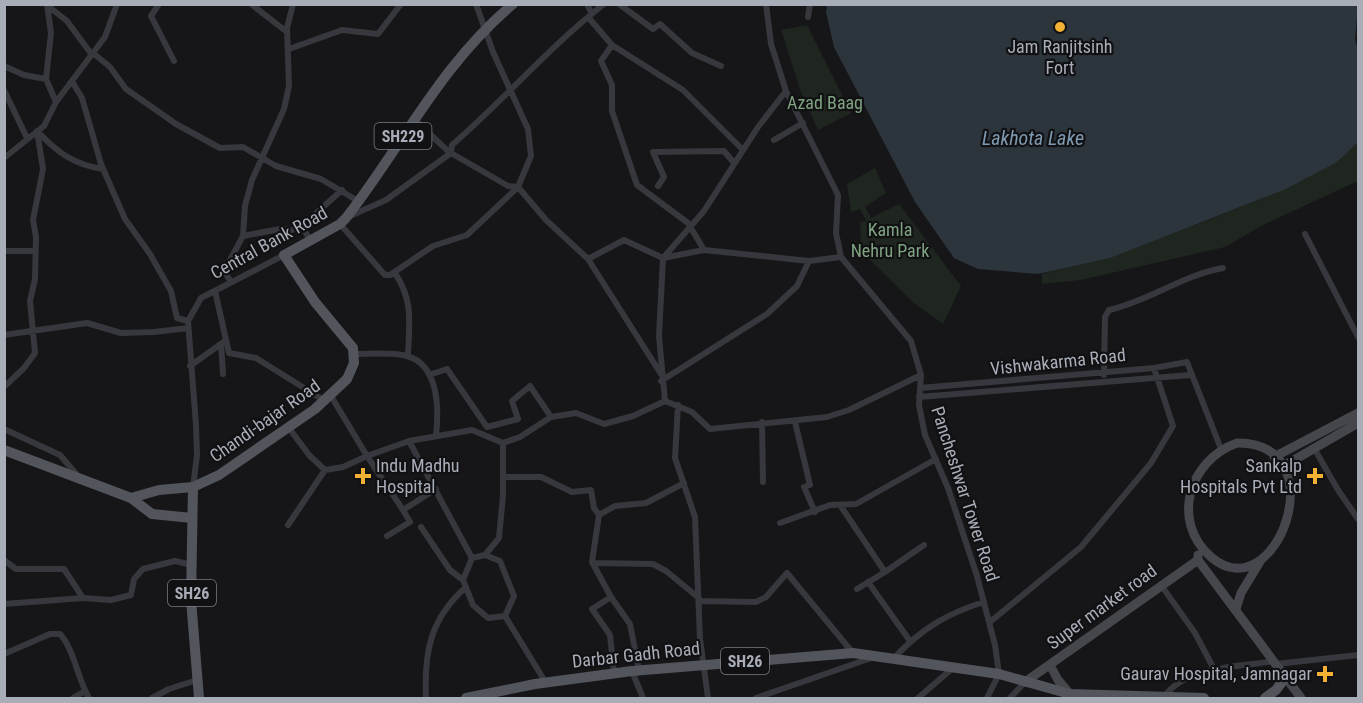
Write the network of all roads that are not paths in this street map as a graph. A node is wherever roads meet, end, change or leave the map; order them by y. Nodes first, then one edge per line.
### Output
1 (117, 4) edge
2 (159, 4) edge
3 (251, 4) edge
4 (293, 4) edge
5 (401, 4) edge
6 (476, 4) edge
7 (513, 4) edge
8 (588, 4) edge
9 (604, 4) edge
10 (619, 4) edge
11 (766, 4) edge
12 (810, 4) edge
13 (48, 5) edge
14 (590, 16) junction
15 (808, 17) dead end
16 (483, 29) junction
17 (287, 32) junction
18 (612, 45) junction
19 (288, 49) junction
20 (93, 54) junction
21 (174, 61) dead end
22 (4, 66) edge
23 (721, 66) dead end
24 (46, 79) junction
25 (73, 83) junction
26 (510, 88) junction
27 (4, 90) edge
28 (786, 92) junction
29 (56, 102) junction
30 (414, 119) junction
31 (802, 123) junction
32 (37, 131) junction
33 (27, 138) junction
34 (774, 140) dead end
35 (743, 150) junction
36 (451, 153) junction
37 (4, 158) edge
38 (262, 158) junction
39 (735, 163) junction
40 (103, 169) junction
41 (658, 186) dead end
42 (518, 187) junction
43 (342, 190) junction
44 (358, 201) junction
45 (343, 221) junction
46 (302, 226) junction
47 (691, 227) junction
48 (1305, 234) dead end
49 (243, 236) junction
50 (310, 240) junction
51 (705, 250) junction
52 (4, 251) edge
53 (35, 251) junction
54 (284, 255) junction
55 (841, 257) junction
56 (663, 258) junction
57 (588, 259) junction
58 (809, 261) junction
59 (1223, 268) dead end
60 (395, 273) junction
61 (231, 282) junction
62 (215, 291) junction
63 (188, 324) junction
64 (33, 331) junction
65 (4, 336) edge
66 (1359, 337) edge
67 (223, 343) junction
68 (355, 354) junction
69 (408, 356) junction
70 (190, 366) junction
71 (1154, 368) junction
72 (1104, 372) junction
73 (223, 374) dead end
74 (429, 375) junction
75 (921, 375) junction
76 (1190, 375) junction
77 (661, 377) junction
78 (1156, 377) junction
79 (1105, 381) junction
80 (4, 387) edge
81 (920, 388) junction
82 (919, 397) junction
83 (328, 399) junction
84 (665, 401) junction
85 (678, 405) junction
86 (1359, 413) edge
87 (551, 417) junction
88 (762, 422) junction
89 (795, 422) junction
90 (1359, 423) edge
91 (289, 428) junction
92 (4, 429) edge
93 (436, 435) junction
94 (409, 441) junction
95 (503, 443) junction
96 (1314, 448) junction
97 (1221, 449) junction
98 (4, 450) edge
99 (367, 456) junction
100 (1274, 457) junction
101 (936, 459) junction
102 (1282, 467) junction
103 (324, 470) junction
104 (79, 477) junction
105 (503, 477) junction
106 (763, 482) dead end
107 (684, 483) junction
108 (193, 488) junction
109 (435, 489) junction
110 (131, 498) junction
111 (840, 505) junction
112 (403, 510) junction
113 (815, 512) junction
114 (599, 515) junction
115 (192, 518) junction
116 (1359, 519) edge
117 (780, 523) dead end
118 (288, 525) dead end
119 (421, 526) dead end
120 (387, 536) dead end
121 (1198, 543) junction
122 (924, 545) dead end
123 (485, 555) junction
124 (472, 558) junction
125 (4, 560) edge
126 (1198, 560) junction
127 (1261, 560) junction
128 (593, 563) junction
129 (192, 565) junction
130 (885, 572) junction
131 (463, 580) junction
132 (868, 582) junction
133 (1161, 585) junction
134 (466, 587) junction
135 (857, 589) dead end
136 (611, 597) junction
137 (82, 598) junction
138 (699, 600) junction
139 (984, 602) junction
140 (4, 604) edge
141 (1236, 609) junction
142 (505, 616) junction
143 (990, 622) junction
144 (910, 641) junction
145 (854, 653) junction
146 (4, 654) edge
147 (879, 655) junction
148 (1359, 655) edge
149 (895, 657) junction
150 (1274, 663) junction
151 (704, 664) junction
152 (1050, 665) junction
153 (954, 666) junction
154 (635, 670) junction
155 (1215, 670) junction
156 (614, 673) junction
157 (999, 674) junction
158 (1285, 678) junction
159 (196, 680) junction
160 (1025, 682) junction
161 (546, 683) junction
162 (85, 691) junction
163 (1071, 695) edge
164 (1159, 697) edge
165 (73, 699) edge
166 (89, 699) edge
167 (152, 699) edge
168 (199, 699) edge
169 (426, 699) edge
170 (466, 699) edge
171 (644, 699) edge
172 (708, 699) edge
173 (756, 699) edge
174 (918, 699) edge
175 (987, 699) edge
176 (1010, 699) edge
177 (1204, 699) edge
178 (1265, 699) edge
179 (1301, 699) edge

1 - 20 street
2 - 21 street
3 - 17 street
4 - 17 street
5 - 19 street
6 - 16 street
7 - 16 main road, Central Bank Road / SH229
8 - 14 street
9 - 14 street
10 - 23 street
11 - 28 street
12 - 15 street
13 - 20 street
13 - 24 street
14 - 18 street
14 - 26 street
16 - 26 street
16 - 30 main road, Central Bank Road / SH229
17 - 19 street
18 - 35 street
18 - 47 street
19 - 38 street
20 - 25 street
20 - 38 street
22 - 24 street
24 - 29 street
25 - 29 street
25 - 40 street
26 - 36 street
26 - 42 street
27 - 33 street
28 - 31 street
28 - 35 street
29 - 32 street
30 - 36 street
30 - 44 main road, Central Bank Road / SH229
31 - 34 street
31 - 55 street
32 - 33 street
32 - 40 street
32 - 53 street
33 - 37 street
35 - 39 street
36 - 42 street
36 - 45 street
38 - 43 street
38 - 49 street
39 - 41 street
39 - 47 street
40 - 63 street
42 - 57 street
42 - 60 street
43 - 44 street
43 - 46 street
44 - 45 main road, Central Bank Road / SH229
45 - 50 main road, Central Bank Road / SH229
45 - 60 street
46 - 49 street
46 - 50 street
47 - 51 street
47 - 56 street
48 - 66 street
49 - 61 street
50 - 54 main road, Central Bank Road / SH229
51 - 56 street
51 - 58 street
52 - 53 street
53 - 64 street
54 - 61 street, Central Bank Road
54 - 68 main road
55 - 58 street
55 - 75 street, Pancheshwar Tower Road
56 - 57 street
56 - 77 street
57 - 77 street
58 - 77 street
59 - 72 street
60 - 69 street
61 - 62 street, Central Bank Road
62 - 63 street, Central Bank Road
62 - 67 street
63 - 64 street
63 - 70 street
64 - 65 street
64 - 80 street
67 - 70 street
67 - 73 street
67 - 83 street
68 - 69 street
68 - 83 main road, Chandi-bajar Road
69 - 74 street
70 - 108 street
71 - 72 street, Vishwakarma Road
71 - 76 street, Vishwakarma Road
71 - 78 street
72 - 79 street
72 - 81 street, Vishwakarma Road
74 - 87 street
74 - 93 street
75 - 81 street, Pancheshwar Tower Road
75 - 89 street
76 - 78 street, Vishwakarma Road
76 - 97 street, Vishwakarma Road
77 - 84 street
78 - 79 street, Vishwakarma Road
78 - 143 street
79 - 82 street, Vishwakarma Road
81 - 82 street, Pancheshwar Tower Road
82 - 101 street, Pancheshwar Tower Road
83 - 91 main road, Chandi-bajar Road
83 - 99 street
84 - 85 street
84 - 87 street
85 - 88 street
85 - 107 street
86 - 100 main road
87 - 95 street
88 - 89 street
88 - 106 street
89 - 113 street
90 - 96 main road
91 - 103 street
91 - 108 main road, Chandi-bajar Road
92 - 104 street
93 - 94 street
93 - 95 street
94 - 99 street
94 - 109 street
95 - 105 street
96 - 102 main road
96 - 116 street
97 - 100 main road
97 - 121 main road
98 - 104 main road
99 - 103 street
99 - 112 street
100 - 102 main road
101 - 111 street
101 - 139 street, Pancheshwar Tower Road
102 - 127 main road
103 - 118 street
104 - 110 main road
105 - 114 street
105 - 123 street
107 - 114 street
107 - 138 street
108 - 110 main road
108 - 115 main road, SH26
109 - 112 street
109 - 124 street
110 - 115 main road
111 - 113 street
111 - 130 street
112 - 120 street
113 - 117 street
114 - 128 street
115 - 129 main road, SH26
119 - 131 street
121 - 126 main road
121 - 127 main road
122 - 130 street
123 - 124 street
123 - 142 street
124 - 131 street
125 - 137 street
126 - 133 main road, Super market road
126 - 141 main road
127 - 141 main road
128 - 136 street
128 - 138 street
129 - 137 street
129 - 159 main road, SH26
130 - 132 street
131 - 134 street
132 - 135 street
132 - 144 street
133 - 152 main road, Super market road
133 - 155 street
134 - 142 street
134 - 169 street
136 - 154 street
136 - 156 street
137 - 140 street
138 - 145 street
138 - 151 street
139 - 143 street, Pancheshwar Tower Road
139 - 144 street
141 - 150 main road
142 - 161 street
143 - 157 street, Pancheshwar Tower Road
144 - 149 street
145 - 147 main road, Darbar Gadh Road / SH26
145 - 151 main road, Darbar Gadh Road / SH26
146 - 162 street
147 - 149 main road, Darbar Gadh Road / SH26
147 - 173 street
148 - 150 street
149 - 153 main road, Darbar Gadh Road / SH26
150 - 155 street
150 - 158 main road
151 - 154 main road, Darbar Gadh Road / SH26
151 - 172 street
152 - 160 main road, Super market road
152 - 163 main road
153 - 157 main road, Darbar Gadh Road / SH26
153 - 174 street
154 - 156 main road, Darbar Gadh Road / SH26
154 - 171 street
155 - 164 street
156 - 161 main road, Darbar Gadh Road / SH26
157 - 160 main road, Darbar Gadh Road / SH26
157 - 175 street
158 - 178 main road
158 - 179 main road
159 - 167 street
159 - 168 main road, SH26
160 - 163 main road, SH26
160 - 176 street
161 - 170 main road, Darbar Gadh Road / SH26
162 - 165 street
162 - 166 street
163 - 164 main road, SH26
164 - 177 main road, SH26

